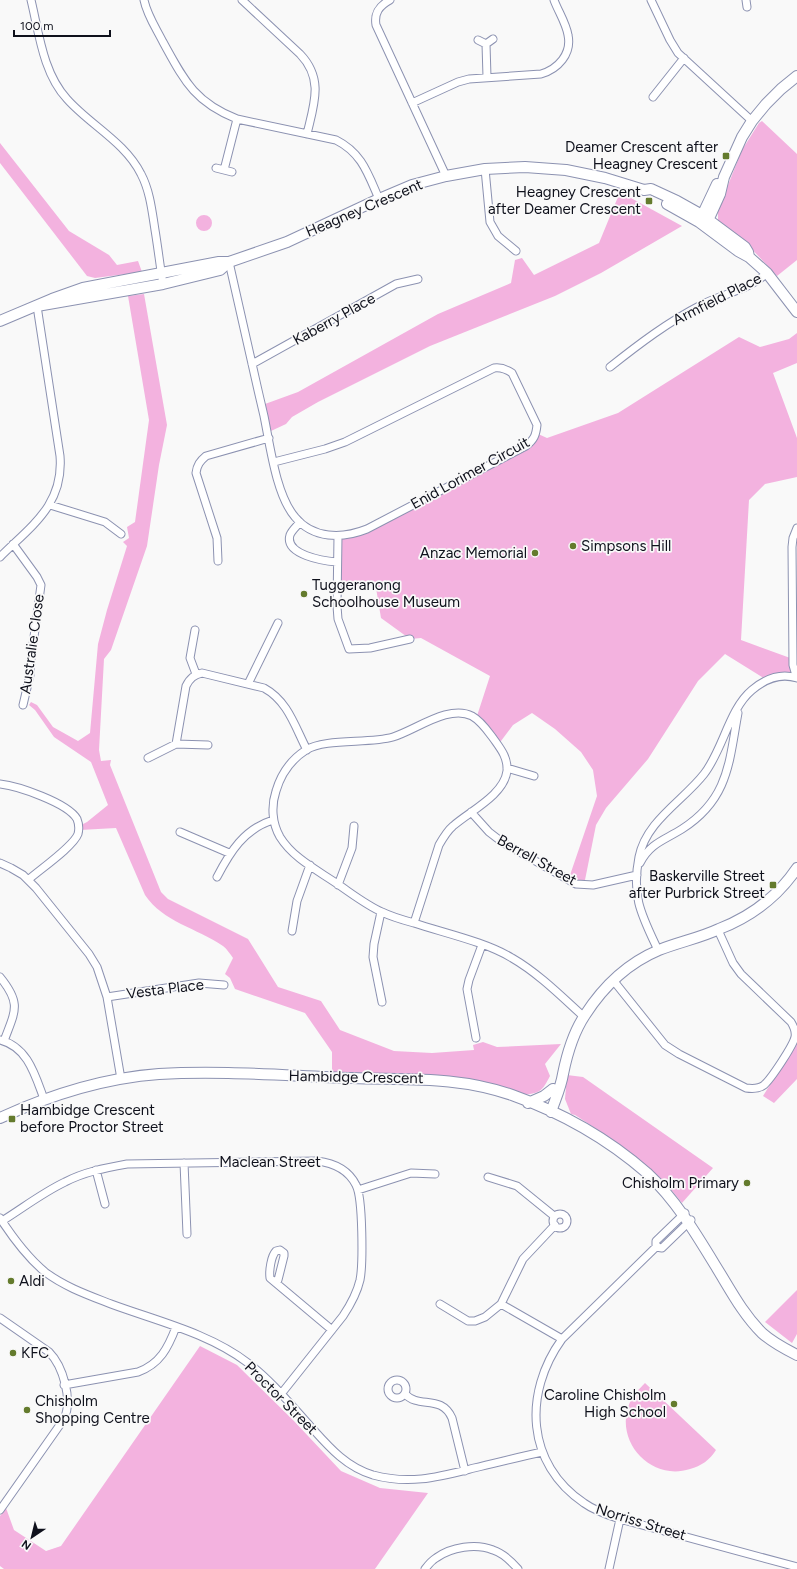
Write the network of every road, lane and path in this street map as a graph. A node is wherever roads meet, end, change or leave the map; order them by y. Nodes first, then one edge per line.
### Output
1 (31, 0) edge
2 (144, 0) edge
3 (242, 0) edge
4 (554, 0) edge
5 (651, 0) edge
6 (386, 1) edge
7 (493, 39) dead end
8 (478, 40) dead end
9 (486, 44) junction
10 (684, 58) junction
11 (797, 76) edge
12 (487, 77) junction
13 (653, 97) dead end
14 (412, 103) junction
15 (237, 119) junction
16 (752, 121) junction
17 (308, 134) junction
18 (216, 168) dead end
19 (485, 169) junction
20 (224, 170) junction
21 (232, 172) dead end
22 (446, 176) junction
23 (379, 199) junction
24 (704, 221) junction
25 (516, 251) dead end
26 (229, 262) junction
27 (161, 273) junction
28 (767, 274) junction
29 (418, 279) dead end
30 (163, 284) junction
31 (37, 306) junction
32 (797, 312) edge
33 (0, 321) edge
34 (252, 364) junction
35 (610, 367) dead end
36 (268, 438) junction
37 (274, 462) junction
38 (50, 505) junction
39 (300, 522) junction
40 (797, 528) edge
41 (121, 534) dead end
42 (338, 536) junction
43 (13, 544) junction
44 (792, 547) junction
45 (0, 557) edge
46 (218, 561) dead end
47 (337, 562) junction
48 (797, 564) edge
49 (278, 623) dead end
50 (194, 630) dead end
51 (410, 638) dead end
52 (797, 660) edge
53 (196, 674) junction
54 (795, 676) edge
55 (248, 684) junction
56 (740, 704) junction
57 (23, 705) dead end
58 (176, 744) junction
59 (208, 745) dead end
60 (307, 750) junction
61 (148, 758) dead end
62 (507, 768) junction
63 (534, 776) dead end
64 (0, 784) edge
65 (471, 812) junction
66 (273, 820) junction
67 (354, 826) dead end
68 (180, 832) dead end
69 (229, 853) junction
70 (0, 863) edge
71 (310, 865) junction
72 (797, 868) edge
73 (637, 873) junction
74 (217, 877) dead end
75 (28, 880) junction
76 (338, 885) junction
77 (381, 912) junction
78 (414, 923) junction
79 (718, 930) junction
80 (292, 932) dead end
81 (482, 945) junction
82 (658, 950) junction
83 (0, 978) edge
84 (613, 980) junction
85 (224, 985) dead end
86 (106, 997) junction
87 (382, 1002) dead end
88 (583, 1016) junction
89 (476, 1038) dead end
90 (2, 1040) edge
91 (121, 1079) junction
92 (556, 1090) junction
93 (44, 1099) junction
94 (528, 1103) junction
95 (548, 1110) junction
96 (0, 1118) edge
97 (568, 1120) junction
98 (184, 1162) junction
99 (96, 1170) junction
100 (435, 1174) dead end
101 (488, 1177) dead end
102 (358, 1190) junction
103 (105, 1204) dead end
104 (554, 1216) junction
105 (686, 1216) junction
106 (1, 1220) edge
107 (555, 1225) junction
108 (187, 1234) dead end
109 (275, 1282) dead end
110 (440, 1304) dead end
111 (501, 1304) junction
112 (0, 1318) edge
113 (176, 1327) junction
114 (332, 1330) junction
115 (562, 1339) junction
116 (797, 1348) edge
117 (797, 1355) edge
118 (64, 1385) junction
119 (281, 1394) junction
120 (404, 1394) dead end
121 (542, 1452) junction
122 (465, 1470) junction
123 (0, 1510) edge
124 (620, 1519) junction
125 (797, 1568) edge
126 (425, 1569) edge
127 (518, 1569) edge
128 (609, 1569) edge

1 - 27 street
2 - 15 street
3 - 17 street
4 - 12 street
5 - 10 street
6 - 14 street
7 - 9 street
8 - 9 street
9 - 12 street
10 - 13 street
10 - 16 street
11 - 16 street
12 - 14 street
14 - 22 street
15 - 17 street
15 - 20 street
16 - 24 street
17 - 23 street
18 - 20 street
19 - 22 street, Heagney Crescent
19 - 24 street, Heagney Crescent
19 - 25 street
20 - 21 street
22 - 23 street, Heagney Crescent
23 - 26 street, Heagney Crescent
24 - 28 street, Heagney Crescent
26 - 27 street, Heagney Crescent
26 - 30 street, Heagney Crescent
26 - 34 street, Enid Lorimer Circuit
27 - 30 street
27 - 31 street, Heagney Crescent
28 - 32 street, Heagney Crescent
28 - 35 street, Armfield Place
29 - 34 street, Kaberry Place
30 - 31 street, Heagney Crescent
31 - 33 street, Heagney Crescent
31 - 38 street
34 - 36 street, Enid Lorimer Circuit
36 - 37 street, Enid Lorimer Circuit
36 - 46 street
37 - 39 street, Enid Lorimer Circuit
37 - 42 street, Enid Lorimer Circuit
38 - 41 street
38 - 43 street
39 - 42 street, Enid Lorimer Circuit
39 - 47 street
40 - 44 street
42 - 47 street
43 - 45 street
43 - 57 street, Australie Close
44 - 48 street
44 - 54 street
47 - 51 street
49 - 55 street
50 - 53 street
52 - 54 street
53 - 55 street
53 - 58 street
54 - 56 street
55 - 60 street
56 - 73 street
56 - 73 street
58 - 59 street
58 - 61 street
60 - 62 street
60 - 66 street
62 - 63 street
62 - 65 street
64 - 75 street
65 - 73 street, Berrell Street
65 - 78 street
66 - 69 street
66 - 71 street
67 - 76 street
68 - 69 street
69 - 74 street
70 - 75 street
71 - 76 street
71 - 80 street
72 - 79 street
73 - 82 street
75 - 86 street
76 - 77 street
77 - 78 street
77 - 87 street
78 - 81 street
79 - 82 street
79 - 84 street
81 - 88 street
81 - 89 street
82 - 84 street
83 - 90 street
84 - 88 street
85 - 86 street, Vesta Place
86 - 91 street
88 - 92 street
90 - 93 street
91 - 93 street, Hambidge Crescent
91 - 94 street, Hambidge Crescent
92 - 94 street
92 - 95 street
92 - 97 street
93 - 96 street, Hambidge Crescent
94 - 95 street, Hambidge Crescent
95 - 97 street, Hambidge Crescent
97 - 105 street, Hambidge Crescent
98 - 99 street, Maclean Street
98 - 102 street, Maclean Street
98 - 108 street
99 - 103 street
99 - 106 street, Maclean Street
100 - 102 street
101 - 104 street
102 - 114 street, Maclean Street
104 - 107 street
104 - 107 street
105 - 115 street, Norriss Street
105 - 116 street, Hambidge Crescent
105 - 117 street, Hambidge Crescent
106 - 113 street, Proctor Street
107 - 111 street
109 - 114 street
110 - 111 street
111 - 115 street
112 - 118 street
113 - 118 street
113 - 119 street, Proctor Street
114 - 119 street, Maclean Street
115 - 121 street, Norriss Street
118 - 123 street
119 - 122 street, Proctor Street
120 - 122 street
121 - 122 street, Proctor Street
121 - 124 street, Norriss Street
124 - 125 street, Norriss Street
124 - 128 street
126 - 127 street

